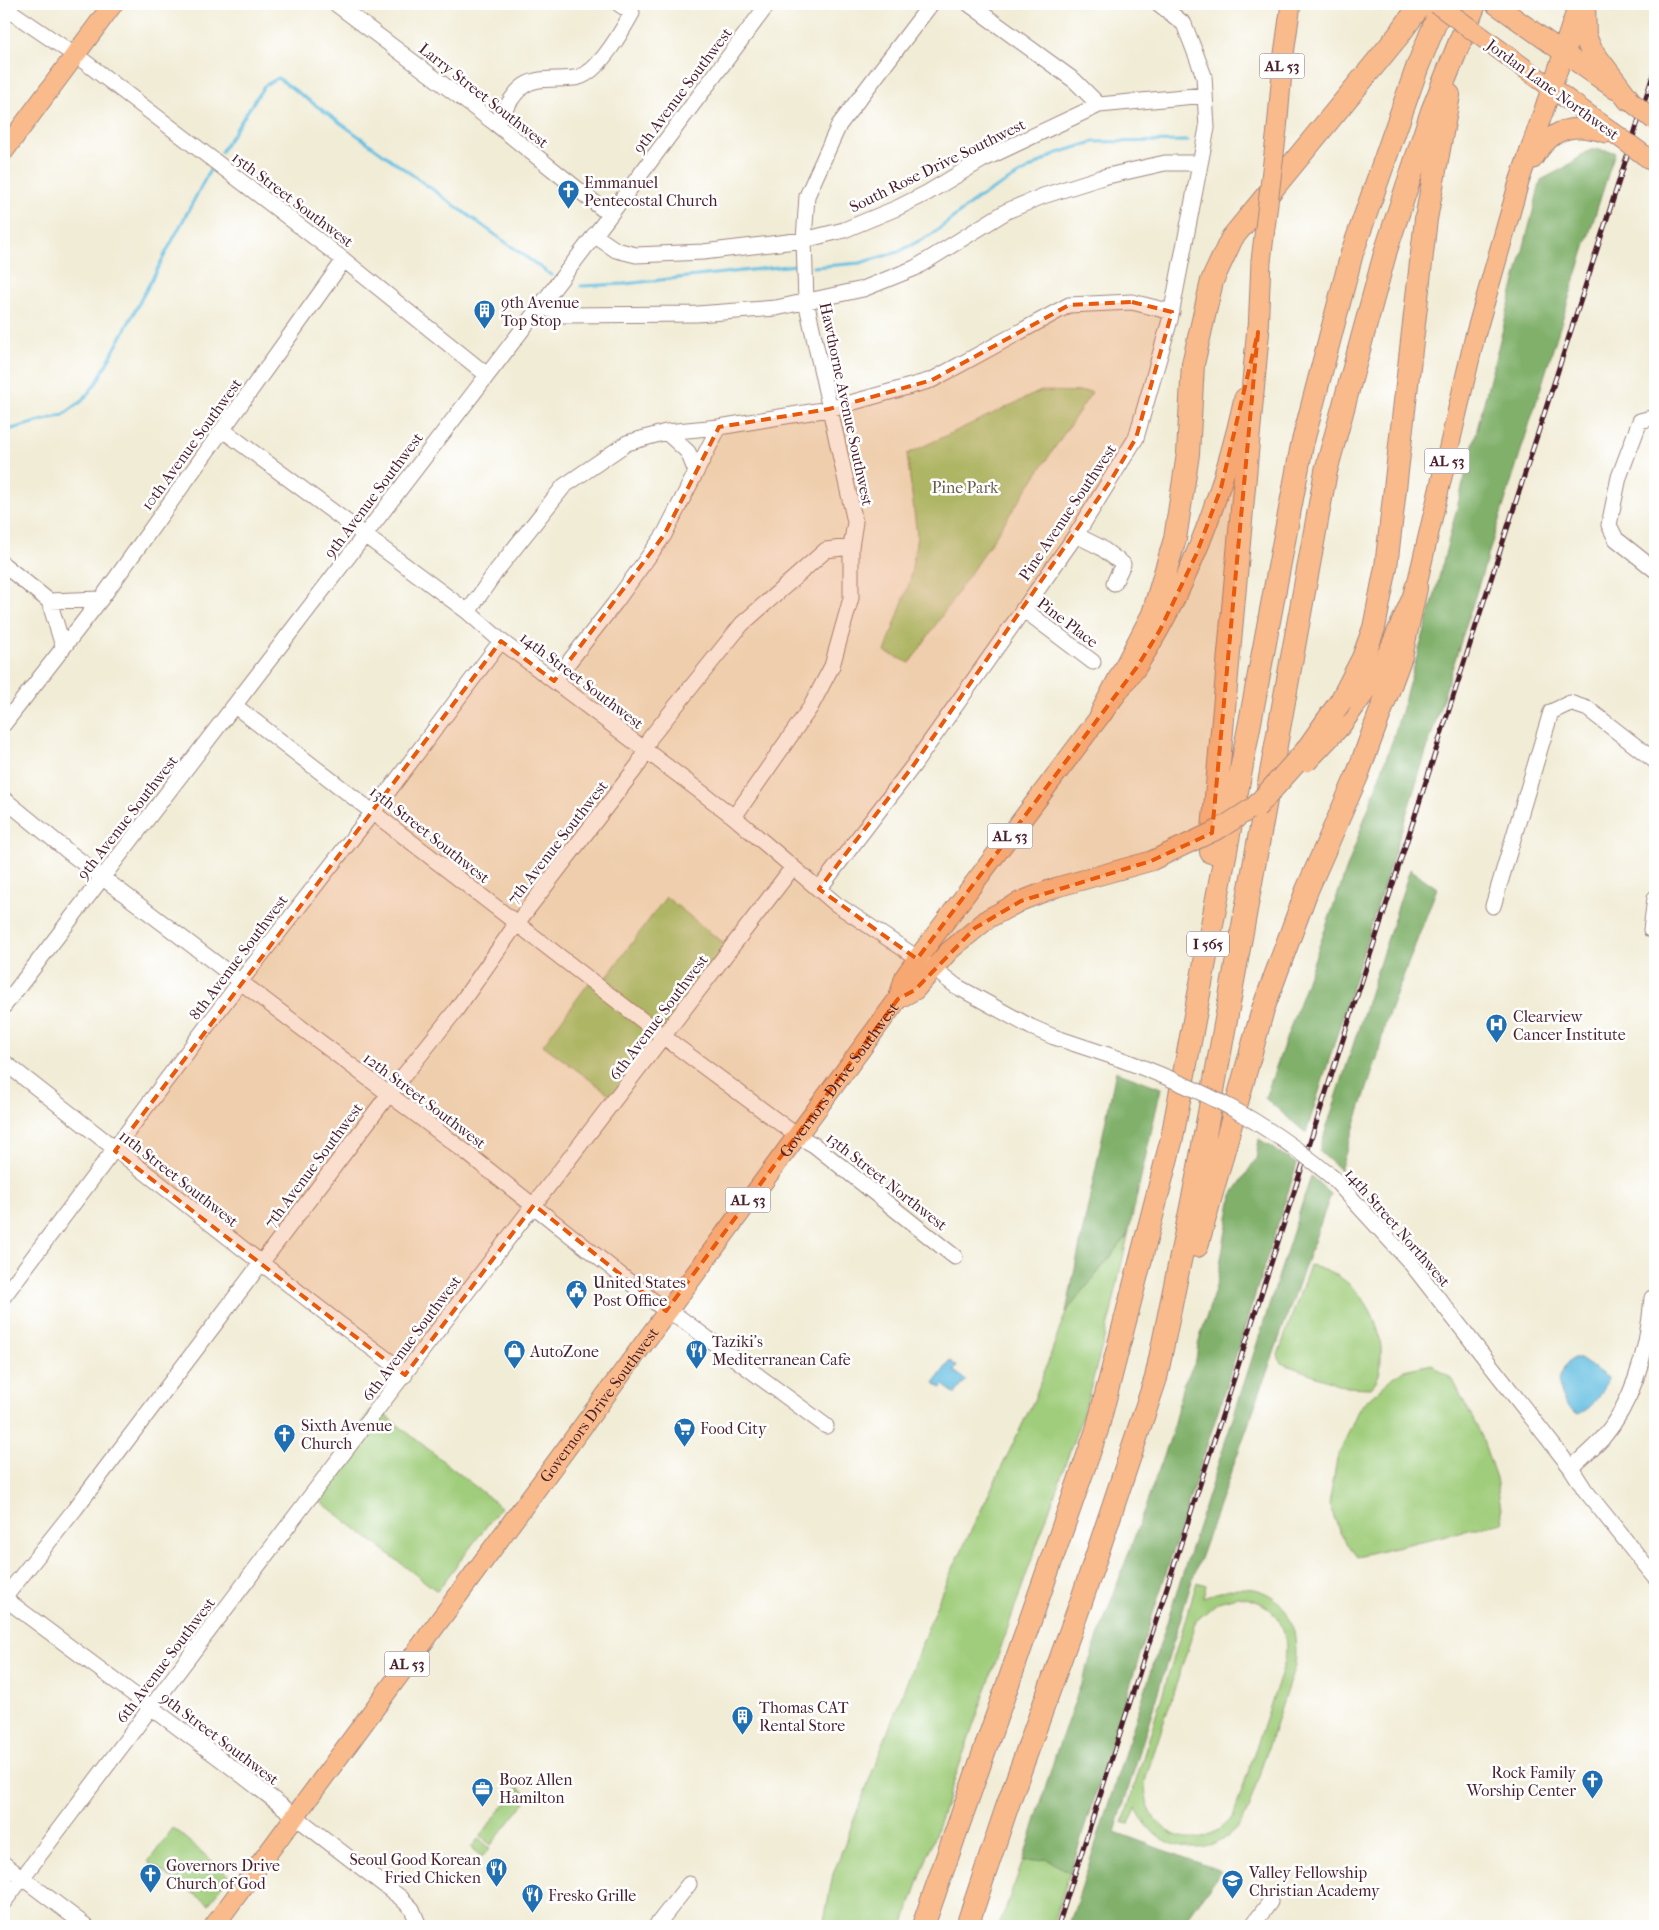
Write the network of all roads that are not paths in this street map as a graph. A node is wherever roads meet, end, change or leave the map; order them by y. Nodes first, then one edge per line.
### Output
1 (113, 4) edge
2 (336, 4) edge
3 (619, 4) edge
4 (768, 4) edge
5 (931, 4) edge
6 (969, 4) edge
7 (1159, 4) edge
8 (1291, 4) edge
9 (1421, 4) edge
10 (1475, 4) edge
11 (1495, 4) edge
12 (1580, 4) edge
13 (1584, 4) edge
14 (4, 7) edge
15 (1444, 7) edge
16 (1460, 40) junction
17 (1564, 52) junction
18 (75, 55) junction
19 (1551, 89) junction
20 (1205, 95) junction
21 (1629, 100) junction
22 (1100, 105) junction
23 (1655, 121) edge
24 (496, 124) junction
25 (1618, 136) junction
26 (4, 151) edge
27 (1650, 159) edge
28 (1200, 163) junction
29 (1519, 182) junction
30 (610, 215) junction
31 (594, 235) junction
32 (804, 240) junction
33 (344, 260) junction
34 (806, 301) junction
35 (540, 306) junction
36 (1172, 312) junction
37 (1258, 332) junction
38 (487, 375) junction
39 (830, 408) junction
40 (1655, 417) edge
41 (719, 427) junction
42 (223, 430) junction
43 (666, 432) junction
44 (696, 472) junction
45 (364, 535) junction
46 (1076, 535) junction
47 (851, 547) junction
48 (4, 566) edge
49 (1655, 570) edge
50 (1114, 583) dead end
51 (1416, 588) junction
52 (101, 599) junction
53 (49, 601) junction
54 (1023, 609) junction
55 (468, 612) junction
56 (501, 640) junction
57 (63, 646) junction
58 (1093, 662) dead end
59 (554, 680) junction
60 (235, 706) junction
61 (1102, 712) junction
62 (4, 724) edge
63 (645, 750) junction
64 (1655, 761) edge
65 (4, 799) edge
66 (1255, 808) junction
67 (373, 812) junction
68 (734, 817) junction
69 (793, 867) junction
70 (1221, 875) junction
71 (102, 877) junction
72 (819, 889) junction
73 (1655, 898) edge
74 (1493, 906) dead end
75 (517, 923) junction
76 (1651, 930) dead end
77 (917, 959) junction
78 (934, 968) junction
79 (240, 982) junction
80 (898, 999) junction
81 (4, 1006) edge
82 (664, 1037) junction
83 (4, 1062) edge
84 (388, 1094) junction
85 (796, 1135) junction
86 (115, 1150) junction
87 (534, 1205) junction
88 (955, 1257) dead end
89 (260, 1262) junction
90 (4, 1296) edge
91 (1654, 1298) edge
92 (666, 1311) junction
93 (404, 1375) junction
94 (1156, 1378) junction
95 (826, 1426) dead end
96 (1571, 1468) junction
97 (1655, 1577) edge
98 (4, 1598) edge
99 (151, 1708) junction
100 (294, 1817) junction
101 (4, 1864) edge
102 (22, 1878) junction
103 (689, 1884) dead end
104 (4, 1902) edge
105 (1270, 1902) dead end
106 (419, 1925) edge
107 (86, 1926) edge
108 (214, 1926) edge
109 (656, 1926) edge
110 (923, 1926) edge
111 (967, 1926) edge
112 (1252, 1926) edge

1 - 18 main road
2 - 24 street, Larry Street Southwest
3 - 24 street
4 - 30 street, 9th Avenue Southwest
5 - 32 street, Hawthorne Avenue Southwest
6 - 22 street
7 - 20 street, Pine Avenue Southwest
8 - 37 main road, AL 53, bridge
9 - 61 highway
10 - 16 highway, I 565
11 - 17 main road
12 - 17 highway
13 - 21 highway
14 - 18 street, 15th Street Southwest
15 - 19 main road, Jordan Lane Northwest, bridge
15 - 70 highway, I 565
16 - 66 highway, bridge
16 - 94 highway, I 565
17 - 19 main road, AL 53
17 - 21 main road
18 - 26 main road
18 - 33 street, 15th Street Southwest
19 - 25 main road, Jordan Lane Northwest
19 - 29 main road, AL 53
20 - 22 street, South Rose Drive Southwest
20 - 28 street, Pine Avenue Southwest
21 - 23 main road, bridge
22 - 32 street, South Rose Drive Southwest
24 - 30 street, Larry Street Southwest
25 - 27 main road, Jordan Lane Northwest / AL 53, bridge
25 - 29 main road, AL 53
28 - 34 street
28 - 36 street, Pine Avenue Southwest
29 - 51 main road, AL 53
30 - 31 street, 9th Avenue Southwest
31 - 32 street, South Rose Drive Southwest
31 - 35 street, 9th Avenue Southwest
32 - 34 street, Hawthorne Avenue Southwest
33 - 38 street, 15th Street Southwest
33 - 42 street, 10th Avenue Southwest
34 - 35 street
34 - 39 street, Hawthorne Avenue Southwest
35 - 38 street, 9th Avenue Southwest
36 - 39 street
36 - 46 street, Pine Avenue Southwest
37 - 61 main road, AL 53
37 - 70 highway
38 - 45 street, 9th Avenue Southwest
39 - 41 street
39 - 47 street, Hawthorne Avenue Southwest
40 - 49 street
41 - 43 street
41 - 44 street
42 - 45 street, 14th Street Southwest
42 - 52 street, 10th Avenue Southwest
43 - 44 street
43 - 55 street
44 - 59 street
45 - 55 street, 14th Street Southwest
45 - 60 street, 9th Avenue Southwest
46 - 50 street
46 - 54 street, Pine Avenue Southwest
47 - 63 street, 7th Avenue Southwest
47 - 68 street, Hawthorne Avenue Southwest
48 - 53 street
51 - 66 main road, AL 53, bridge
51 - 94 highway
52 - 53 street
52 - 57 street, 10th Avenue Southwest
53 - 57 street
54 - 58 street, Pine Place
54 - 72 street, Pine Avenue Southwest
55 - 56 street, 14th Street Southwest
56 - 59 street, 14th Street Southwest
56 - 67 street, 8th Avenue Southwest
57 - 62 street
59 - 63 street, 14th Street Southwest
60 - 67 street, 13th Street Southwest
60 - 71 street, 9th Avenue Southwest
61 - 77 main road, Governors Drive Southwest / AL 53
63 - 68 street, 14th Street Southwest
63 - 75 street, 7th Avenue Southwest
64 - 74 street
65 - 71 street, 12th Street Southwest
66 - 78 main road, AL 53, bridge
67 - 75 street, 13th Street Southwest
67 - 79 street, 8th Avenue Southwest
68 - 69 street, 14th Street Southwest
69 - 72 street, 14th Street Southwest
69 - 82 street, 6th Avenue Southwest
70 - 110 highway, I 565
71 - 79 street, 12th Street Southwest
71 - 81 street, 9th Avenue Southwest
72 - 77 street, 14th Street Southwest
73 - 76 street
75 - 82 street, 13th Street Southwest
75 - 84 street, 7th Avenue Southwest
77 - 78 street, 14th Street Northwest
77 - 80 main road, Governors Drive Southwest / AL 53
78 - 80 main road, AL 53
78 - 96 street, 14th Street Northwest, bridge
79 - 84 street, 12th Street Southwest
79 - 86 street, 8th Avenue Southwest
80 - 85 main road, Governors Drive Southwest / AL 53
82 - 85 street, 13th Street Southwest
82 - 87 street, 6th Avenue Southwest
83 - 86 street, 11th Street Southwest
84 - 87 street, 12th Street Southwest
84 - 89 street, 7th Avenue Southwest
85 - 88 street, 13th Street Northwest
85 - 92 main road, Governors Drive Southwest / AL 53
86 - 89 street, 11th Street Southwest
86 - 90 street, 8th Avenue Southwest
87 - 92 street, 12th Street Southwest
87 - 93 street, 6th Avenue Southwest
89 - 93 street, 11th Street Southwest
89 - 98 street, 7th Avenue Southwest
91 - 96 street
92 - 95 street, 12th Street Southwest
92 - 100 main road, Governors Drive Southwest / AL 53
93 - 99 street, 6th Avenue Southwest
94 - 111 highway, I 565
96 - 97 street, 14th Street Northwest
98 - 99 street, 9th Street Southwest
99 - 100 street, 9th Street Southwest
99 - 102 street, 6th Avenue Southwest
100 - 106 street, 9th Street Southwest
100 - 108 main road, Governors Drive Southwest / AL 53
101 - 102 street
102 - 104 street, 6th Avenue Southwest
102 - 107 street
103 - 109 street
105 - 112 street

